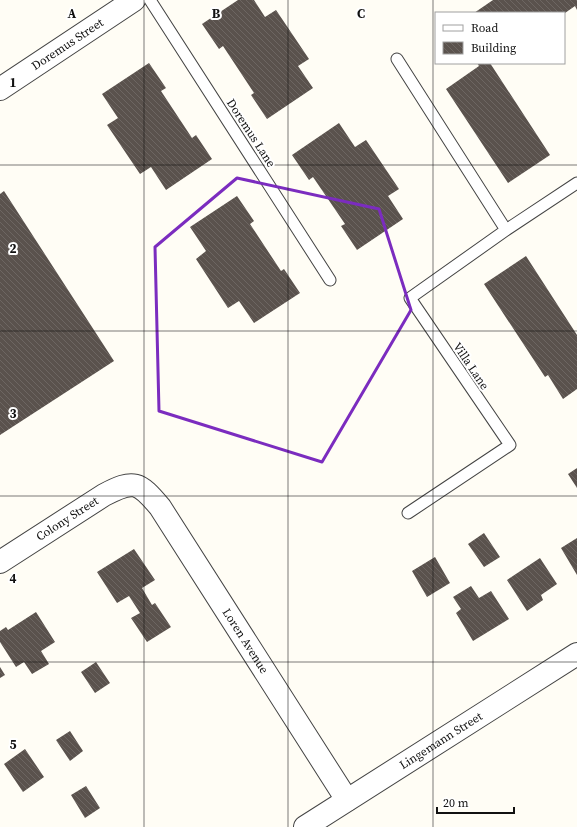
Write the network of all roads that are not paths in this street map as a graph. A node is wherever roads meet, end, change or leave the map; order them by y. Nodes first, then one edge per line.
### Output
1 (134, 0) edge
2 (150, 0) edge
3 (398, 59) dead end
4 (0, 89) edge
5 (577, 183) edge
6 (506, 230) junction
7 (330, 280) dead end
8 (138, 486) joint
9 (408, 513) dead end
10 (0, 562) edge
11 (577, 654) edge
12 (347, 800) junction
13 (305, 827) edge

1 - 4 street, Doremus Street
2 - 7 lane, Doremus Lane
3 - 6 lane
5 - 6 lane, Villa Lane
6 - 9 lane, Villa Lane
8 - 10 street, Colony Street
8 - 12 street, Loren Avenue
11 - 12 street, Lingemann Street
12 - 13 street, Lingemann Street

